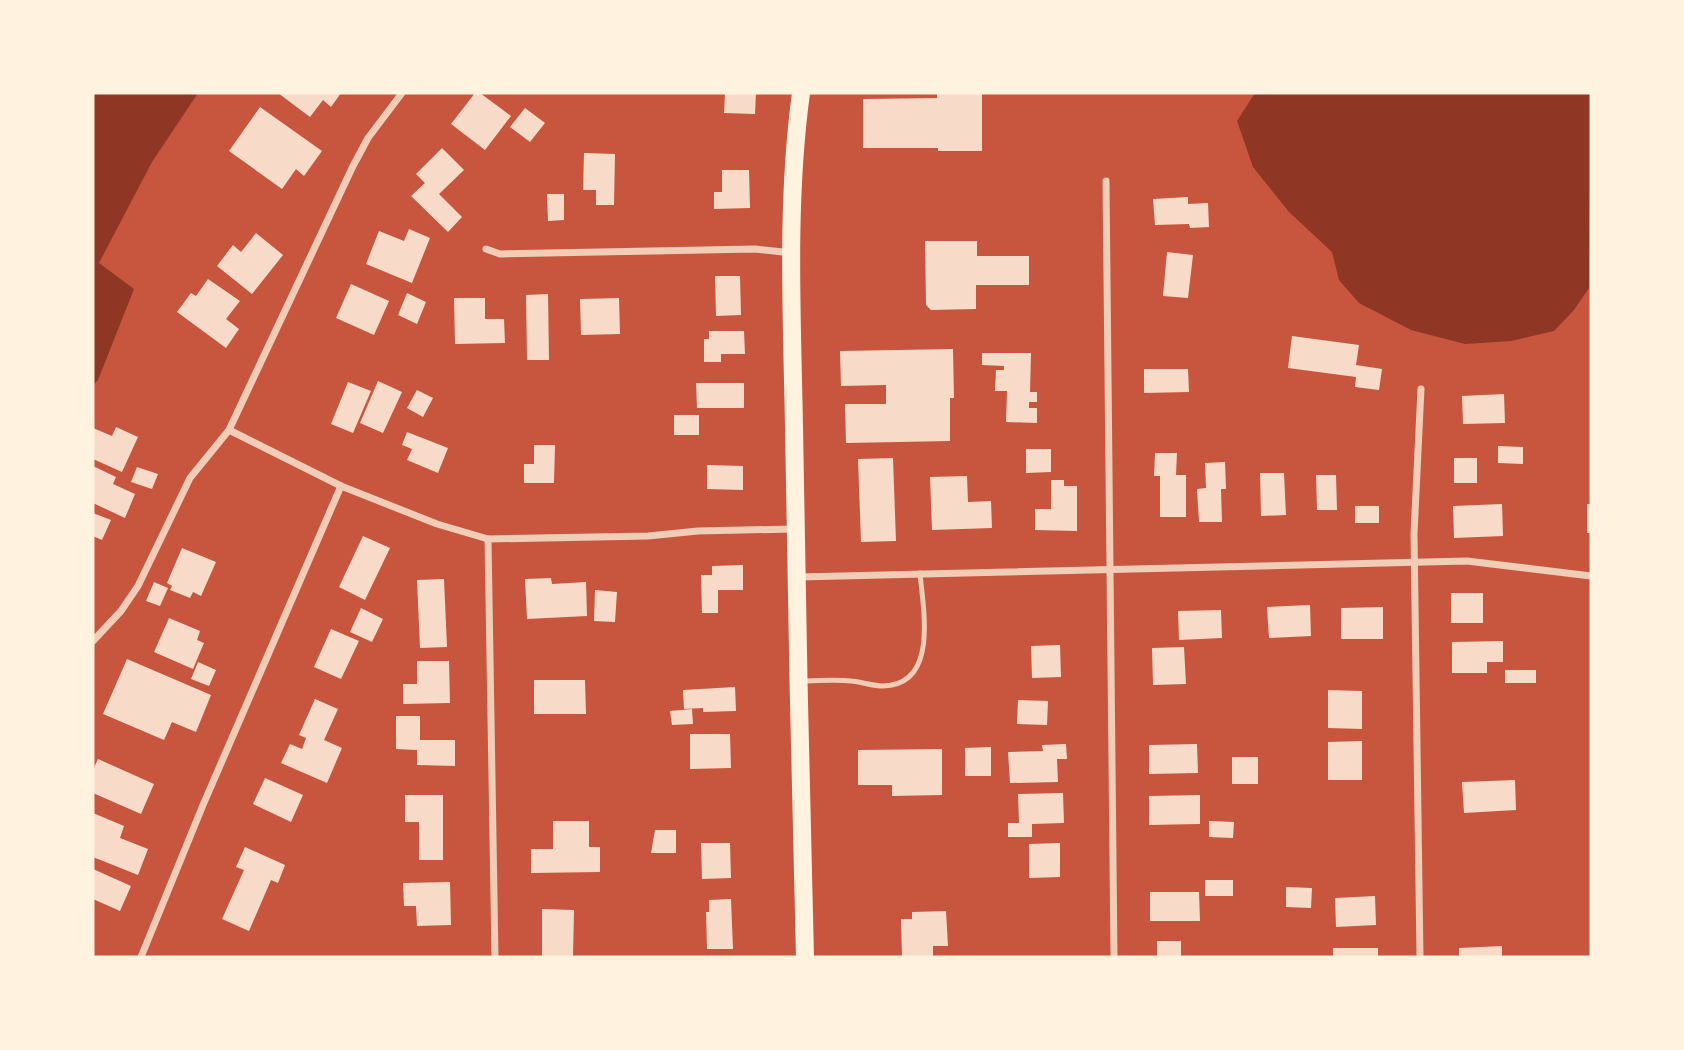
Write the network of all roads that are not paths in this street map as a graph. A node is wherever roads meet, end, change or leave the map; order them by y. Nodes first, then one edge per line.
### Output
1 (402, 93) edge
2 (801, 93) edge
3 (1106, 181) dead end
4 (486, 249) dead end
5 (792, 253) junction
6 (1421, 389) dead end
7 (229, 430) junction
8 (341, 486) junction
9 (795, 529) junction
10 (488, 539) junction
11 (1414, 562) junction
12 (1109, 568) junction
13 (920, 573) junction
14 (1591, 576) edge
15 (797, 577) junction
16 (93, 641) edge
17 (799, 681) junction
18 (141, 957) edge
19 (495, 957) edge
20 (805, 957) edge
21 (1114, 957) edge
22 (1420, 957) edge

1 - 7 street
2 - 5 main road
3 - 12 street
4 - 5 street
5 - 9 main road
6 - 11 street
7 - 8 street
7 - 16 street
8 - 10 street
8 - 18 street
9 - 10 street
9 - 15 main road
10 - 19 street
11 - 12 street
11 - 14 street
11 - 22 street
12 - 13 street
12 - 21 street
13 - 15 street
13 - 17 lane
15 - 17 main road
17 - 20 main road

